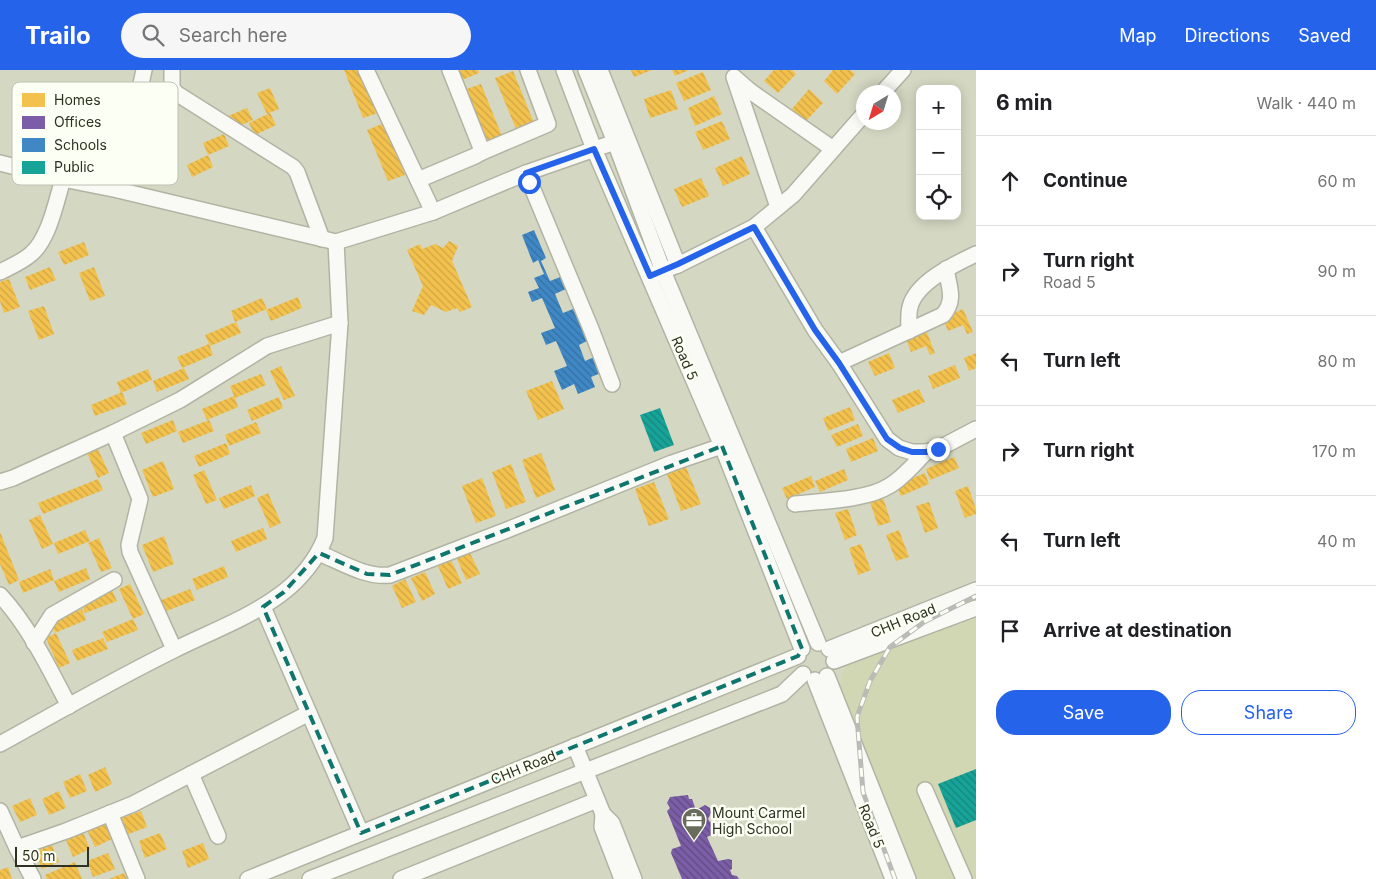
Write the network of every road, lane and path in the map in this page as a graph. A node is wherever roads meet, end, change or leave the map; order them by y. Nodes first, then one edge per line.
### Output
1 (366, 70) edge
2 (450, 70) edge
3 (528, 70) edge
4 (564, 70) edge
5 (586, 70) edge
6 (600, 70) edge
7 (898, 72) edge
8 (731, 73) edge
9 (888, 85) edge
10 (178, 94) edge
11 (856, 123) edge
12 (615, 142) junction
13 (594, 149) junction
14 (833, 149) junction
15 (480, 153) junction
16 (526, 173) junction
17 (418, 180) junction
18 (61, 185) edge
19 (93, 185) edge
20 (119, 185) edge
21 (118, 190) junction
22 (778, 207) junction
23 (432, 212) junction
24 (754, 227) junction
25 (329, 240) junction
26 (976, 254) edge
27 (678, 264) junction
28 (946, 269) junction
29 (0, 272) edge
30 (657, 273) junction
31 (340, 323) junction
32 (909, 331) junction
33 (839, 363) junction
34 (612, 384) dead end
35 (976, 429) edge
36 (113, 433) junction
37 (722, 446) junction
38 (926, 452) junction
39 (0, 482) edge
40 (795, 504) dead end
41 (319, 553) junction
42 (114, 580) dead end
43 (976, 590) edge
44 (0, 595) edge
45 (263, 607) junction
46 (976, 608) edge
47 (34, 643) junction
48 (174, 649) junction
49 (827, 651) junction
50 (800, 652) junction
51 (815, 677) junction
52 (69, 706) junction
53 (309, 713) junction
54 (0, 744) edge
55 (575, 746) junction
56 (586, 772) junction
57 (191, 774) junction
58 (925, 790) dead end
59 (597, 800) junction
60 (0, 811) edge
61 (110, 813) junction
62 (603, 814) junction
63 (361, 833) junction
64 (218, 836) dead end
65 (17, 848) junction
66 (33, 879) edge
67 (137, 879) edge
68 (248, 879) edge
69 (310, 879) edge
70 (400, 879) edge
71 (622, 879) edge
72 (634, 879) edge
73 (893, 879) edge
74 (908, 879) edge
75 (964, 879) edge

1 - 17 street
2 - 15 street
3 - 15 street
4 - 13 street, Road 5
5 - 12 street, Road 5
6 - 27 street
7 - 9 street
8 - 14 street
8 - 22 street
10 - 25 street
11 - 14 street
12 - 13 street
12 - 30 street, Road 5
13 - 16 street
13 - 30 street, Road 5
14 - 22 street
15 - 17 street
16 - 23 street
16 - 34 street
17 - 23 street
18 - 29 street
19 - 21 street
20 - 21 street
21 - 25 street
22 - 24 street
23 - 25 street
24 - 27 street
24 - 33 street
25 - 31 street
26 - 28 street
27 - 30 street
28 - 32 street
28 - 32 street
30 - 37 street, Road 5
30 - 49 street, Road 5
31 - 36 street
31 - 41 street
32 - 33 street
33 - 38 street
35 - 38 street
36 - 39 street
36 - 48 street
37 - 41 street
37 - 50 street, Road 5
38 - 40 street
41 - 45 street
42 - 47 street
43 - 49 street, CHH Road
44 - 47 street
45 - 48 street
45 - 53 street
46 - 49 street, CHH Road
47 - 52 street
48 - 52 street
49 - 50 street
49 - 51 street
50 - 51 street
50 - 55 street, CHH Road
51 - 56 street
51 - 73 street, Road 5
51 - 74 street, Road 5
52 - 54 street
53 - 57 street
53 - 63 street
55 - 56 street
55 - 63 street, CHH Road
56 - 59 street
56 - 69 street
57 - 61 street
57 - 64 street
58 - 75 street
59 - 62 street
59 - 70 street
60 - 65 street
61 - 65 street
61 - 67 street
62 - 71 street
62 - 72 street
63 - 68 street, CHH Road
65 - 66 street

